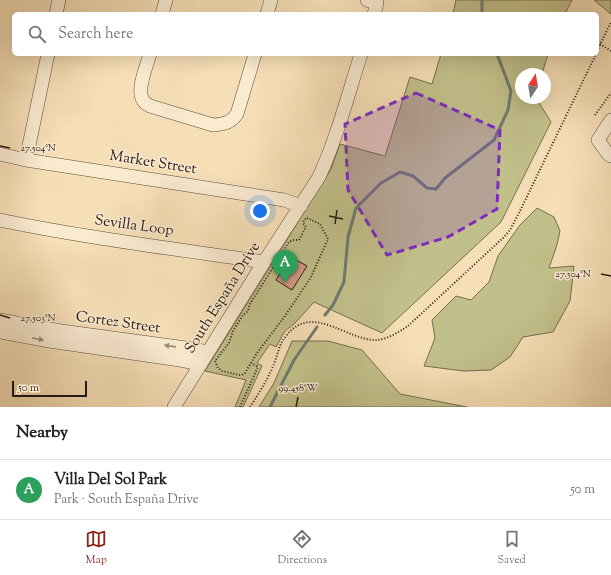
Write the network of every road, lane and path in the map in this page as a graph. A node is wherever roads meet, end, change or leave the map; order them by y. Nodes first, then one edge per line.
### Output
1 (59, 0) edge
2 (166, 0) edge
3 (271, 0) edge
4 (368, 0) edge
5 (56, 12) edge
6 (163, 12) edge
7 (268, 12) edge
8 (375, 12) edge
9 (611, 22) edge
10 (600, 44) joint
11 (611, 51) edge
12 (48, 56) edge
13 (149, 56) edge
14 (254, 56) edge
15 (360, 56) edge
16 (595, 56) edge
17 (611, 93) edge
18 (595, 115) dead end
19 (611, 120) edge
20 (0, 154) edge
21 (611, 156) edge
22 (26, 160) junction
23 (301, 206) junction
24 (0, 220) edge
25 (264, 262) junction
26 (5, 327) edge
27 (208, 352) junction
28 (251, 363) junction
29 (201, 364) junction
30 (174, 407) edge
31 (240, 407) edge
32 (250, 407) edge

1 - 5 street
2 - 6 street
3 - 7 street
4 - 8 street
9 - 10 path
10 - 11 path
12 - 22 street
13 - 14 street
15 - 23 street, South España Drive
16 - 32 path
17 - 18 path
19 - 21 street
20 - 22 street, Market Street
22 - 23 street, Market Street
23 - 25 street, South España Drive
24 - 25 street, Sevilla Loop
25 - 27 street, South España Drive
27 -> 26 street, Cortez Street
26 -> 29 street, Cortez Street
27 - 29 street, South España Drive
28 - 28 path
28 - 31 path
29 - 30 street, South España Drive

